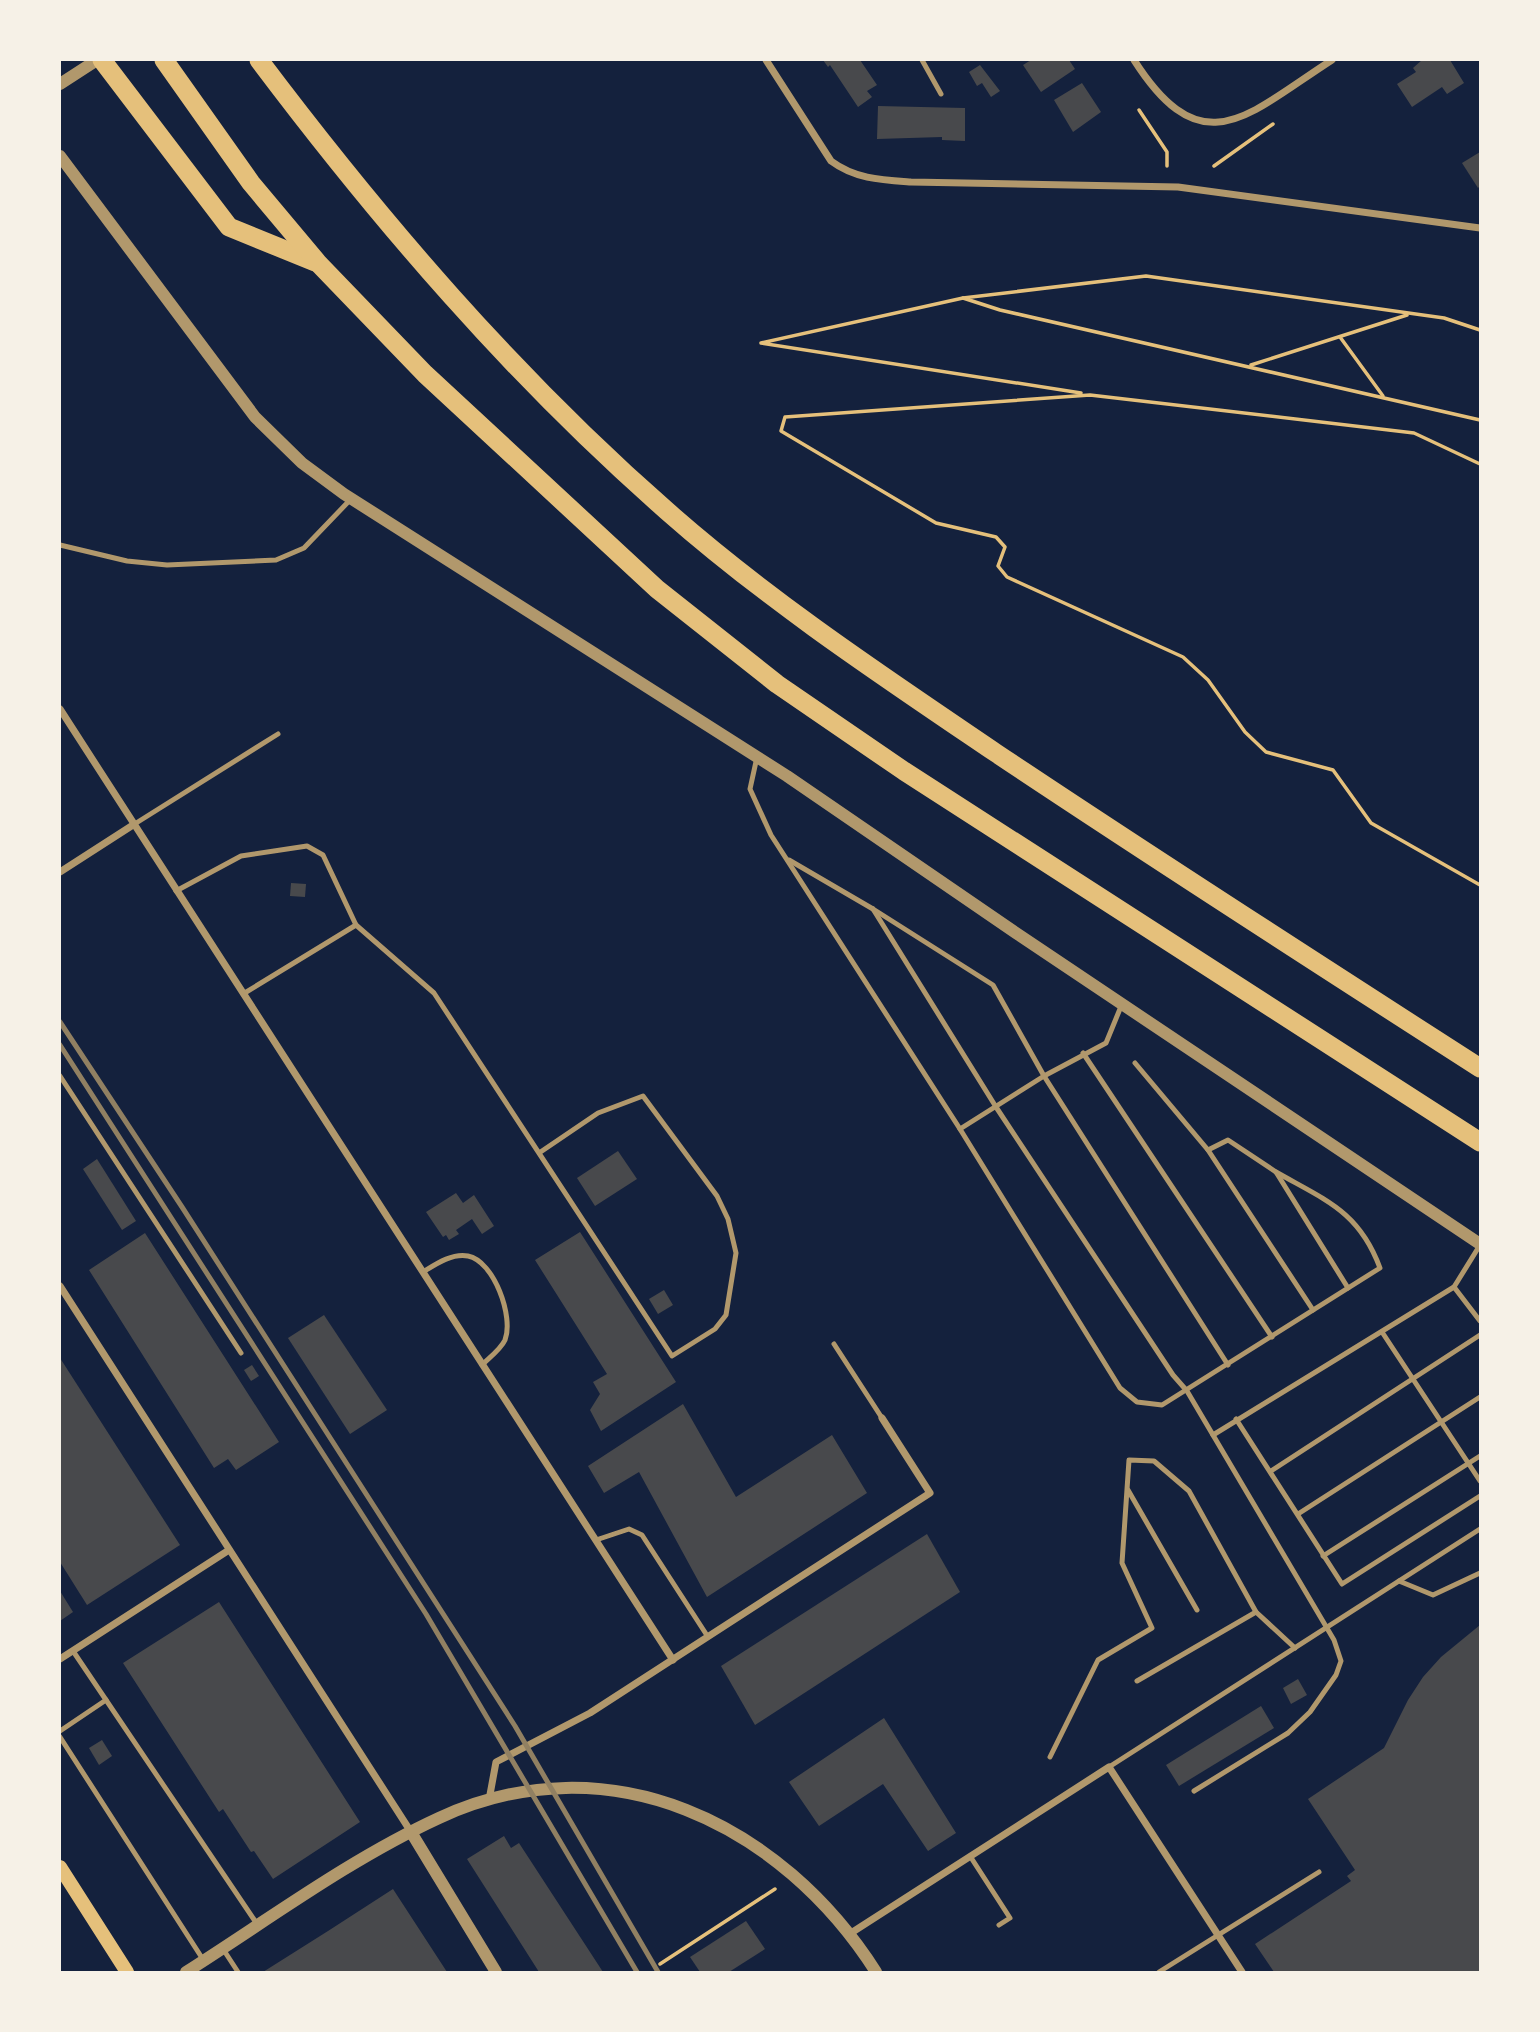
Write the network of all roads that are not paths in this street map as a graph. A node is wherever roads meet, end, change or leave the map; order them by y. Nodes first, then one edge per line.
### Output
1 (100, 60) edge
2 (164, 60) edge
3 (259, 60) edge
4 (766, 60) edge
5 (922, 60) edge
6 (1134, 60) edge
7 (1330, 60) edge
8 (60, 84) edge
9 (941, 94) dead end
10 (60, 156) edge
11 (1480, 228) edge
12 (318, 263) junction
13 (351, 499) junction
14 (60, 545) edge
15 (60, 709) edge
16 (278, 734) dead end
17 (757, 757) junction
18 (133, 825) junction
19 (786, 859) junction
20 (1163, 865) junction
21 (60, 872) edge
22 (176, 891) junction
23 (873, 909) junction
24 (356, 925) junction
25 (243, 994) junction
26 (1122, 1004) junction
27 (1083, 1054) junction
28 (1480, 1055) edge
29 (1135, 1063) dead end
30 (1480, 1068) edge
31 (60, 1076) edge
32 (1044, 1076) junction
33 (996, 1107) junction
34 (960, 1129) junction
35 (1480, 1142) edge
36 (1208, 1150) junction
37 (538, 1153) junction
38 (1276, 1172) junction
39 (1480, 1244) edge
40 (422, 1272) junction
41 (60, 1286) edge
42 (1454, 1287) junction
43 (1348, 1288) junction
44 (1313, 1310) junction
45 (1480, 1321) edge
46 (1382, 1332) junction
47 (1480, 1335) edge
48 (1272, 1337) junction
49 (834, 1343) dead end
50 (241, 1353) dead end
51 (482, 1365) junction
52 (1228, 1365) junction
53 (1414, 1381) junction
54 (1187, 1391) junction
55 (1480, 1397) edge
56 (881, 1419) joint
57 (1236, 1419) junction
58 (1441, 1422) junction
59 (1213, 1435) junction
60 (1480, 1456) edge
61 (1469, 1464) junction
62 (1271, 1471) junction
63 (1480, 1481) edge
64 (1128, 1490) junction
65 (1480, 1496) edge
66 (1298, 1514) junction
67 (1480, 1529) edge
68 (596, 1540) junction
69 (229, 1550) junction
70 (1323, 1556) junction
71 (1480, 1573) edge
72 (1399, 1581) junction
73 (1197, 1610) dead end
74 (1256, 1612) junction
75 (1327, 1627) junction
76 (708, 1637) junction
77 (1295, 1648) junction
78 (73, 1651) junction
79 (60, 1659) edge
80 (673, 1660) junction
81 (1136, 1681) dead end
82 (106, 1700) junction
83 (60, 1731) edge
84 (60, 1737) edge
85 (1050, 1757) dead end
86 (1109, 1767) junction
87 (1194, 1791) dead end
88 (489, 1801) junction
89 (411, 1832) junction
90 (970, 1856) junction
91 (60, 1867) edge
92 (1319, 1872) dead end
93 (258, 1926) junction
94 (999, 1926) dead end
95 (851, 1933) junction
96 (1218, 1936) junction
97 (223, 1949) junction
98 (204, 1961) junction
99 (127, 1972) edge
100 (186, 1972) edge
101 (239, 1972) edge
102 (496, 1972) edge
103 (876, 1972) edge
104 (1159, 1972) edge
105 (1242, 1972) edge

1 - 8 street
1 - 12 highway
2 - 12 highway
3 - 20 highway
4 - 11 street
5 - 9 lane
6 - 7 street
10 - 13 street
12 - 35 highway
13 - 14 lane
13 - 17 street
15 - 18 street
16 - 18 lane
17 - 19 lane
17 - 26 street
18 - 21 street
18 - 22 street
19 - 23 lane
19 - 34 lane
20 - 28 highway
20 - 30 highway
22 - 24 lane
22 - 25 street
23 - 32 lane
23 - 33 lane
24 - 25 lane
24 - 37 lane
25 - 40 street
26 - 27 lane
26 - 39 street
27 - 32 lane
27 - 48 lane
29 - 36 lane
31 - 50 lane
32 - 33 lane
32 - 52 lane
33 - 34 lane
33 - 54 lane
34 - 54 lane
36 - 38 lane
36 - 44 lane
37 - 37 lane
38 - 43 lane
38 - 43 lane
39 - 42 lane
40 - 51 street
40 - 51 lane
41 - 69 street
42 - 45 lane
42 - 46 lane
43 - 44 lane
44 - 48 lane
46 - 53 lane
46 - 57 lane
47 - 53 lane
48 - 52 lane
49 - 56 lane
51 - 68 street
52 - 54 lane
53 - 58 lane
53 - 62 lane
54 - 59 lane
55 - 58 lane
56 - 76 street
57 - 59 lane
57 - 62 lane
58 - 61 lane
58 - 66 lane
59 - 75 lane
60 - 61 lane
61 - 63 lane
61 - 70 lane
62 - 66 lane
64 - 73 lane
64 - 74 lane
64 - 85 lane
65 - 70 lane
66 - 70 lane
67 - 72 lane
68 - 76 lane
68 - 80 street
69 - 78 street
69 - 89 street
71 - 72 lane
72 - 75 lane
74 - 77 lane
74 - 81 lane
75 - 77 lane
75 - 87 lane
76 - 80 street
77 - 86 lane
78 - 79 street
78 - 82 lane
80 - 88 street
82 - 83 lane
82 - 93 lane
84 - 98 lane
86 - 90 street
86 - 96 street
88 - 89 street
88 - 95 street
89 - 93 street
89 - 102 street
90 - 94 lane
90 - 95 street
91 - 99 main road
92 - 96 lane
93 - 97 street
95 - 103 street
96 - 104 lane
96 - 105 street
97 - 98 street
97 - 101 lane
98 - 100 street

